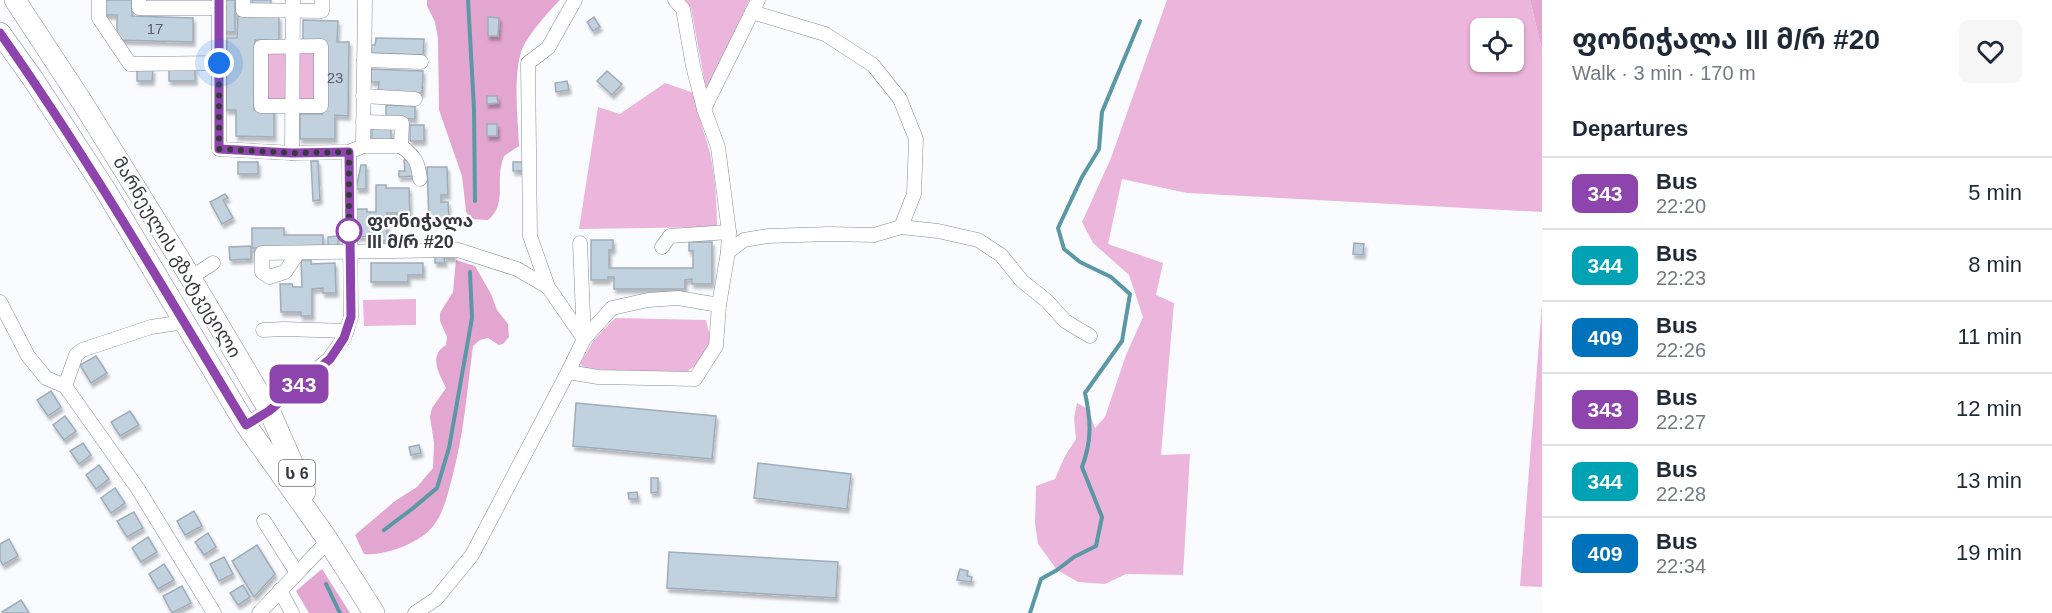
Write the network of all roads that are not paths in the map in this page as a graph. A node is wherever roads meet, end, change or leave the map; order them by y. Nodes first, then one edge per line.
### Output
1 (15, 0) edge
2 (99, 0) edge
3 (140, 0) edge
4 (243, 0) edge
5 (322, 0) edge
6 (365, 0) edge
7 (575, 0) edge
8 (675, 0) edge
9 (219, 4) edge
10 (293, 5) edge
11 (755, 6) edge
12 (0, 33) edge
13 (293, 46) junction
14 (364, 60) junction
15 (421, 62) dead end
16 (219, 63) junction
17 (363, 96) junction
18 (415, 99) dead end
19 (292, 106) junction
20 (704, 109) junction
21 (363, 122) junction
22 (363, 146) junction
23 (400, 146) junction
24 (349, 152) junction
25 (292, 153) junction
26 (420, 179) dead end
27 (901, 227) junction
28 (729, 232) junction
29 (580, 243) dead end
30 (662, 247) dead end
31 (349, 252) junction
32 (728, 252) junction
33 (298, 253) dead end
34 (213, 263) dead end
35 (190, 278) junction
36 (548, 287) junction
37 (0, 302) edge
38 (719, 305) junction
39 (184, 322) junction
40 (263, 330) dead end
41 (347, 331) junction
42 (1090, 336) dead end
43 (584, 339) junction
44 (568, 372) junction
45 (65, 386) junction
46 (269, 411) junction
47 (246, 425) junction
48 (264, 521) dead end
49 (326, 539) junction
50 (297, 573) junction
51 (280, 590) junction
52 (214, 613) edge
53 (259, 613) edge
54 (292, 613) edge
55 (374, 613) edge
56 (415, 613) edge

1 - 35 highway, მარნეულის გზატკეცილი / ს 6
2 - 16 street
3 - 9 street
4 - 10 street
5 - 10 street
6 - 14 street
7 - 36 street
8 - 20 street
9 - 16 street
10 - 13 street
11 - 20 street
11 - 27 street
12 - 39 highway, მარნეულის გზატკეცილი / ს 6
13 - 19 street
13 - 19 street
13 - 19 street
14 - 15 street
14 - 17 street
16 - 25 street
17 - 18 street
17 - 21 street
19 - 25 street
20 - 28 street
21 - 22 street
21 - 23 street
22 - 23 street
22 - 24 street
23 - 26 street
24 - 25 street
24 - 31 street
27 - 32 street
27 - 42 street
28 - 30 street
28 - 32 street
29 - 43 street
31 - 33 street
31 - 36 street
31 - 41 street
32 - 38 street
34 - 35 street
35 - 46 highway, მარნეულის გზატკეცილი / ს 6
36 - 43 street
37 - 45 street
38 - 43 street
38 - 44 street
39 - 45 street
39 - 47 highway, მარნეულის გზატკეცილი / ს 6
40 - 41 street
41 - 46 street
43 - 44 street
44 - 56 street
45 - 52 street
46 - 47 street
46 - 49 highway, მარნეულის გზატკეცილი / ს 6
47 - 49 highway, მარნეულის გზატკეცილი / ს 6
48 - 50 street
49 - 50 street
49 - 55 highway, ს 6
50 - 51 street
51 - 53 street
51 - 54 street

